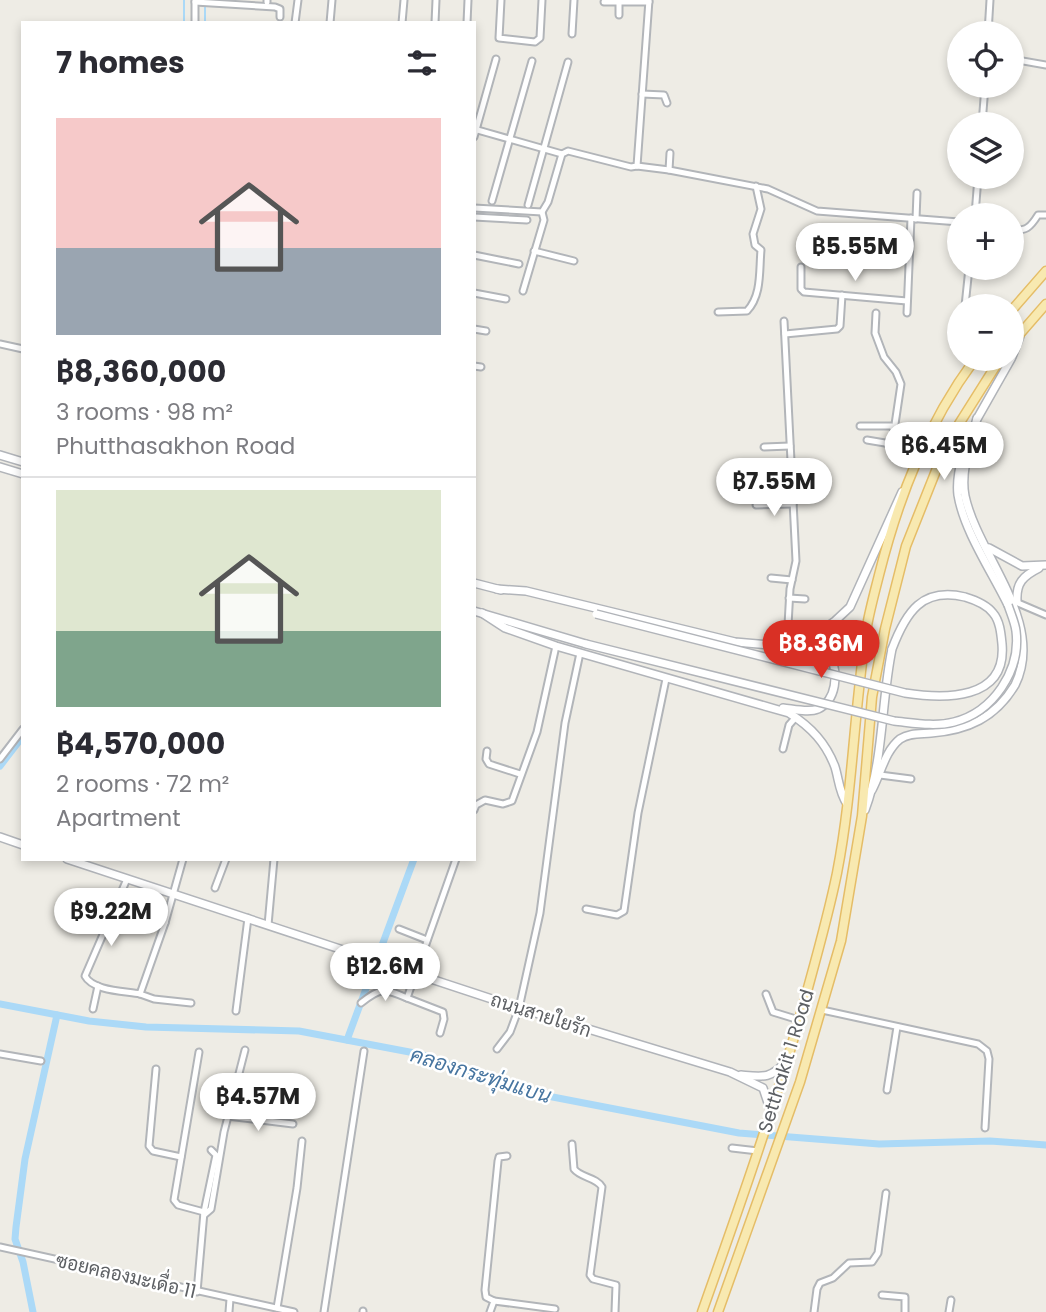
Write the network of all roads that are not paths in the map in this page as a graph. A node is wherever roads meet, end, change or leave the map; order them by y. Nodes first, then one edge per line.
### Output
1 (298, 0) edge
2 (332, 0) edge
3 (404, 0) edge
4 (436, 0) edge
5 (468, 0) edge
6 (501, 0) edge
7 (542, 0) edge
8 (574, 0) edge
9 (990, 0) edge
10 (195, 1) edge
11 (619, 1) edge
12 (649, 1) edge
13 (604, 2) dead end
14 (619, 15) dead end
15 (280, 17) dead end
16 (195, 21) edge
17 (295, 21) edge
18 (330, 21) edge
19 (402, 21) edge
20 (435, 21) edge
21 (467, 21) edge
22 (989, 21) edge
23 (572, 34) dead end
24 (496, 59) dead end
25 (1024, 60) edge
26 (532, 61) dead end
27 (568, 62) dead end
28 (1046, 65) edge
29 (642, 94) junction
30 (667, 103) dead end
31 (476, 126) edge
32 (476, 129) edge
33 (510, 139) junction
34 (543, 148) junction
35 (670, 153) dead end
36 (562, 154) junction
37 (637, 166) junction
38 (669, 170) junction
39 (756, 186) junction
40 (917, 193) dead end
41 (492, 201) dead end
42 (528, 205) dead end
43 (476, 208) edge
44 (542, 212) junction
45 (1046, 215) edge
46 (476, 217) edge
47 (914, 219) junction
48 (527, 220) dead end
49 (947, 221) edge
50 (1024, 230) edge
51 (534, 251) junction
52 (476, 255) edge
53 (574, 261) dead end
54 (519, 264) dead end
55 (801, 267) dead end
56 (1046, 271) edge
57 (523, 291) dead end
58 (476, 293) edge
59 (842, 295) junction
60 (1024, 296) edge
61 (506, 299) dead end
62 (907, 301) junction
63 (1046, 304) edge
64 (718, 312) dead end
65 (876, 313) dead end
66 (907, 313) dead end
67 (784, 321) dead end
68 (1024, 328) edge
69 (476, 329) edge
70 (486, 331) dead end
71 (785, 334) junction
72 (0, 344) edge
73 (21, 347) edge
74 (965, 371) edge
75 (992, 371) edge
76 (1004, 371) edge
77 (977, 418) junction
78 (860, 426) dead end
79 (894, 431) junction
80 (867, 440) dead end
81 (790, 446) junction
82 (892, 446) junction
83 (764, 447) dead end
84 (0, 455) edge
85 (917, 458) junction
86 (21, 461) edge
87 (0, 467) edge
88 (21, 473) edge
89 (908, 478) junction
90 (766, 479) dead end
91 (792, 479) junction
92 (793, 496) junction
93 (806, 496) dead end
94 (793, 504) junction
95 (756, 505) dead end
96 (982, 540) junction
97 (1046, 565) edge
98 (771, 578) dead end
99 (792, 580) junction
100 (476, 584) edge
101 (497, 589) junction
102 (789, 598) junction
103 (805, 599) dead end
104 (1018, 606) junction
105 (478, 612) edge
106 (1046, 615) edge
107 (787, 643) junction
108 (770, 645) junction
109 (556, 646) junction
110 (580, 653) junction
111 (666, 679) junction
112 (763, 704) junction
113 (796, 717) junction
114 (21, 732) edge
115 (783, 749) dead end
116 (487, 751) dead end
117 (0, 759) edge
118 (520, 774) junction
119 (880, 775) junction
120 (911, 779) dead end
121 (872, 790) junction
122 (847, 804) junction
123 (476, 805) edge
124 (862, 816) junction
125 (0, 837) edge
126 (21, 844) edge
127 (73, 861) edge
128 (182, 861) edge
129 (225, 861) edge
130 (274, 861) edge
131 (456, 861) edge
132 (127, 879) junction
133 (215, 888) dead end
134 (172, 893) junction
135 (586, 909) dead end
136 (142, 911) dead end
137 (248, 918) junction
138 (165, 923) junction
139 (268, 925) junction
140 (400, 929) dead end
141 (427, 940) junction
142 (416, 974) junction
143 (98, 986) junction
144 (140, 994) junction
145 (766, 994) dead end
146 (407, 998) junction
147 (191, 1003) dead end
148 (361, 1003) dead end
149 (519, 1008) junction
150 (93, 1009) dead end
151 (822, 1010) junction
152 (236, 1011) dead end
153 (799, 1020) junction
154 (897, 1027) junction
155 (440, 1033) dead end
156 (497, 1049) dead end
157 (245, 1050) dead end
158 (364, 1051) dead end
159 (200, 1052) dead end
160 (0, 1054) edge
161 (41, 1061) dead end
162 (787, 1061) junction
163 (156, 1069) dead end
164 (736, 1074) junction
165 (887, 1090) dead end
166 (771, 1112) junction
167 (227, 1116) junction
168 (293, 1124) dead end
169 (985, 1128) dead end
170 (302, 1141) dead end
171 (572, 1144) dead end
172 (732, 1148) dead end
173 (211, 1150) dead end
174 (758, 1151) junction
175 (507, 1156) dead end
176 (181, 1157) junction
177 (886, 1193) dead end
178 (204, 1214) junction
179 (0, 1247) edge
180 (197, 1292) junction
181 (882, 1295) dead end
182 (230, 1299) junction
183 (951, 1300) dead end
184 (494, 1301) junction
185 (277, 1308) junction
186 (555, 1309) dead end
187 (229, 1312) edge
188 (294, 1312) edge
189 (324, 1312) edge
190 (490, 1312) edge
191 (615, 1312) edge
192 (702, 1312) edge
193 (718, 1312) edge
194 (814, 1312) edge
195 (905, 1312) edge
196 (949, 1312) edge

1 - 17 street
2 - 18 street
3 - 19 street
4 - 20 street
5 - 21 street
6 - 7 street
8 - 23 street
9 - 22 street
10 - 15 street
10 - 16 street
11 - 12 street
11 - 13 street
11 - 14 street
12 - 29 street
24 - 31 street
25 - 28 street
26 - 33 street
27 - 34 street
29 - 30 street
29 - 37 street
32 - 33 street
33 - 34 street
33 - 41 street
34 - 36 street
34 - 42 street
35 - 38 street
36 - 37 street
36 - 44 street
37 - 38 street
38 - 39 street
39 - 47 street
39 - 64 street
40 - 47 street
43 - 44 street
44 - 51 street
45 - 50 street
46 - 48 street
47 - 49 street
47 - 62 street
51 - 53 street
51 - 57 street
52 - 54 street
55 - 59 street
56 - 60 main road
58 - 61 street
59 - 62 street
59 - 71 street
62 - 66 street
63 - 68 main road
65 - 79 street
67 - 71 street
69 - 70 street
71 - 81 street
72 - 73 street
74 - 85 main road, Setthakit 1 Road
75 - 124 main road, Setthakit 1 Road
76 - 77 main road
77 - 96 main road
77 - 105 main road, bridge
78 - 79 street
79 - 82 street
80 - 82 street
81 - 83 street
81 - 91 street
82 - 85 street
84 - 86 main road
85 - 89 main road, Setthakit 1 Road
87 - 88 main road
89 - 107 main road
89 - 122 main road, Setthakit 1 Road
90 - 91 street
91 - 92 street
92 - 93 street
92 - 94 street
94 - 95 street
94 - 99 street
96 - 97 main road
96 - 104 main road
97 - 104 main road
98 - 99 street
99 - 102 street
100 - 101 main road
101 - 108 main road
101 - 121 main road, bridge
102 - 103 street
102 - 107 street
104 - 106 street
104 - 119 main road
105 - 109 main road
107 - 108 main road
108 - 112 main road
109 - 110 main road
109 - 118 street
110 - 111 main road
110 - 149 street
111 - 112 main road
111 - 135 street
112 - 113 main road
113 - 115 street
113 - 122 main road
114 - 117 street
116 - 118 street
118 - 123 street
119 - 120 street
119 - 121 main road
121 - 124 main road
122 - 153 main road, Setthakit 1 Road
124 - 151 main road, Setthakit 1 Road
125 - 126 main road
127 - 132 main road, ถนนสายใยรัก
128 - 134 street
129 - 133 street
130 - 139 street
131 - 141 street
132 - 134 main road, ถนนสายใยรัก
132 - 143 street
134 - 137 main road, ถนนสายใยรัก
134 - 138 street
136 - 138 street
137 - 139 main road, ถนนสายใยรัก
137 - 152 street
138 - 144 street
139 - 142 main road, ถนนสายใยรัก
140 - 141 street
141 - 142 street
142 - 146 street
142 - 149 main road, ถนนสายใยรัก
143 - 144 street
143 - 150 street
144 - 147 street
145 - 153 street
146 - 148 street
146 - 155 street
149 - 156 street
149 - 164 main road, ถนนสายใยรัก
151 - 154 street
151 - 193 main road, Setthakit 1 Road
153 - 162 main road, Setthakit 1 Road
154 - 165 street
154 - 169 street
157 - 167 street
158 - 189 street
159 - 176 street
160 - 161 street
162 - 164 main road, ถนนสายใยรัก
162 - 166 main road, Setthakit 1 Road
163 - 176 street
164 - 166 main road, ถนนสายใยรัก
166 - 174 main road, Setthakit 1 Road
167 - 168 street
167 - 178 street
170 - 185 street
171 - 191 street
172 - 174 street
173 - 178 street
174 - 192 main road, Setthakit 1 Road
175 - 184 street
176 - 178 street
177 - 194 street
178 - 180 street
179 - 180 street, ซอยคลองมะเดื่อ 11
180 - 182 street, ซอยคลองมะเดื่อ 11
181 - 195 street
182 - 185 street, ซอยคลองมะเดื่อ 11
182 - 187 street
183 - 196 street
184 - 186 street
184 - 190 street
185 - 188 street, ซอยคลองมะเดื่อ 11

